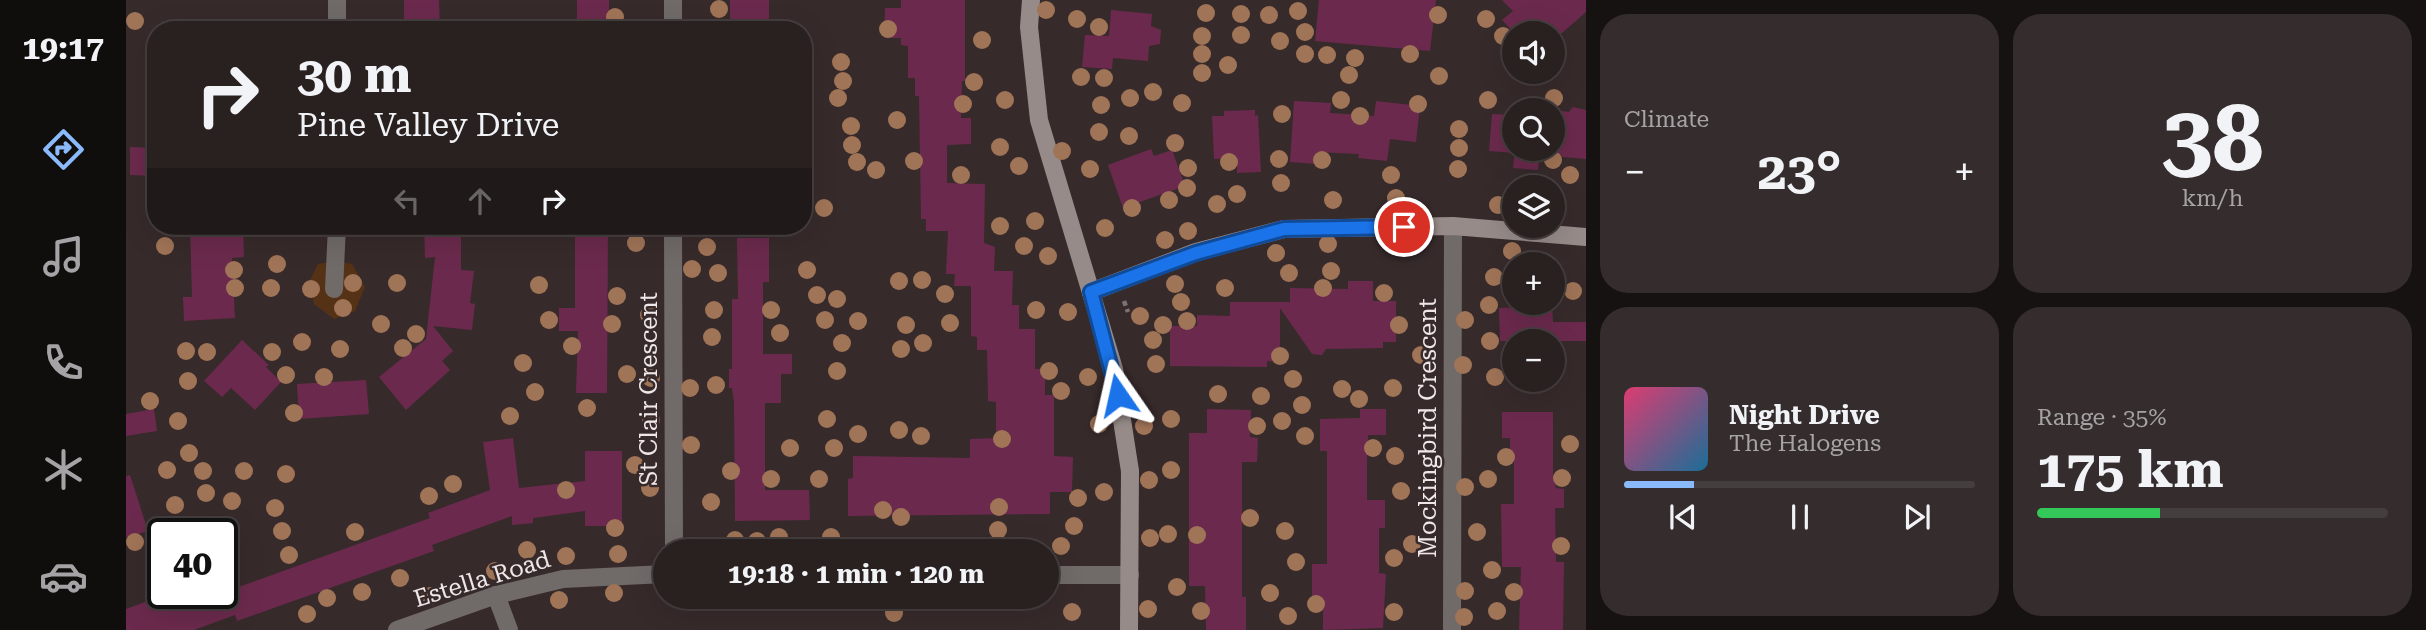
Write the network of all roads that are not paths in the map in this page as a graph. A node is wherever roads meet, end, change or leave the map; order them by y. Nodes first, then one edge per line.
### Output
1 (337, 0) edge
2 (673, 0) edge
3 (1031, 0) edge
4 (337, 21) edge
5 (673, 21) edge
6 (1452, 226) junction
7 (337, 235) edge
8 (673, 235) edge
9 (1586, 237) edge
10 (334, 289) dead end
11 (1091, 292) junction
12 (674, 539) edge
13 (653, 574) edge
14 (1059, 575) edge
15 (1130, 575) junction
16 (496, 595) junction
17 (397, 630) edge
18 (509, 630) edge
19 (1129, 630) edge
20 (1452, 630) edge

1 - 4 street
2 - 5 street
3 - 11 street
6 - 9 street
6 - 11 street
6 - 20 street, Mockingbird Crescent
7 - 10 street
8 - 12 street, St Clair Crescent
11 - 15 street
13 - 16 street, Estella Road
14 - 15 street
15 - 19 street
16 - 17 street, Estella Road
16 - 18 street

